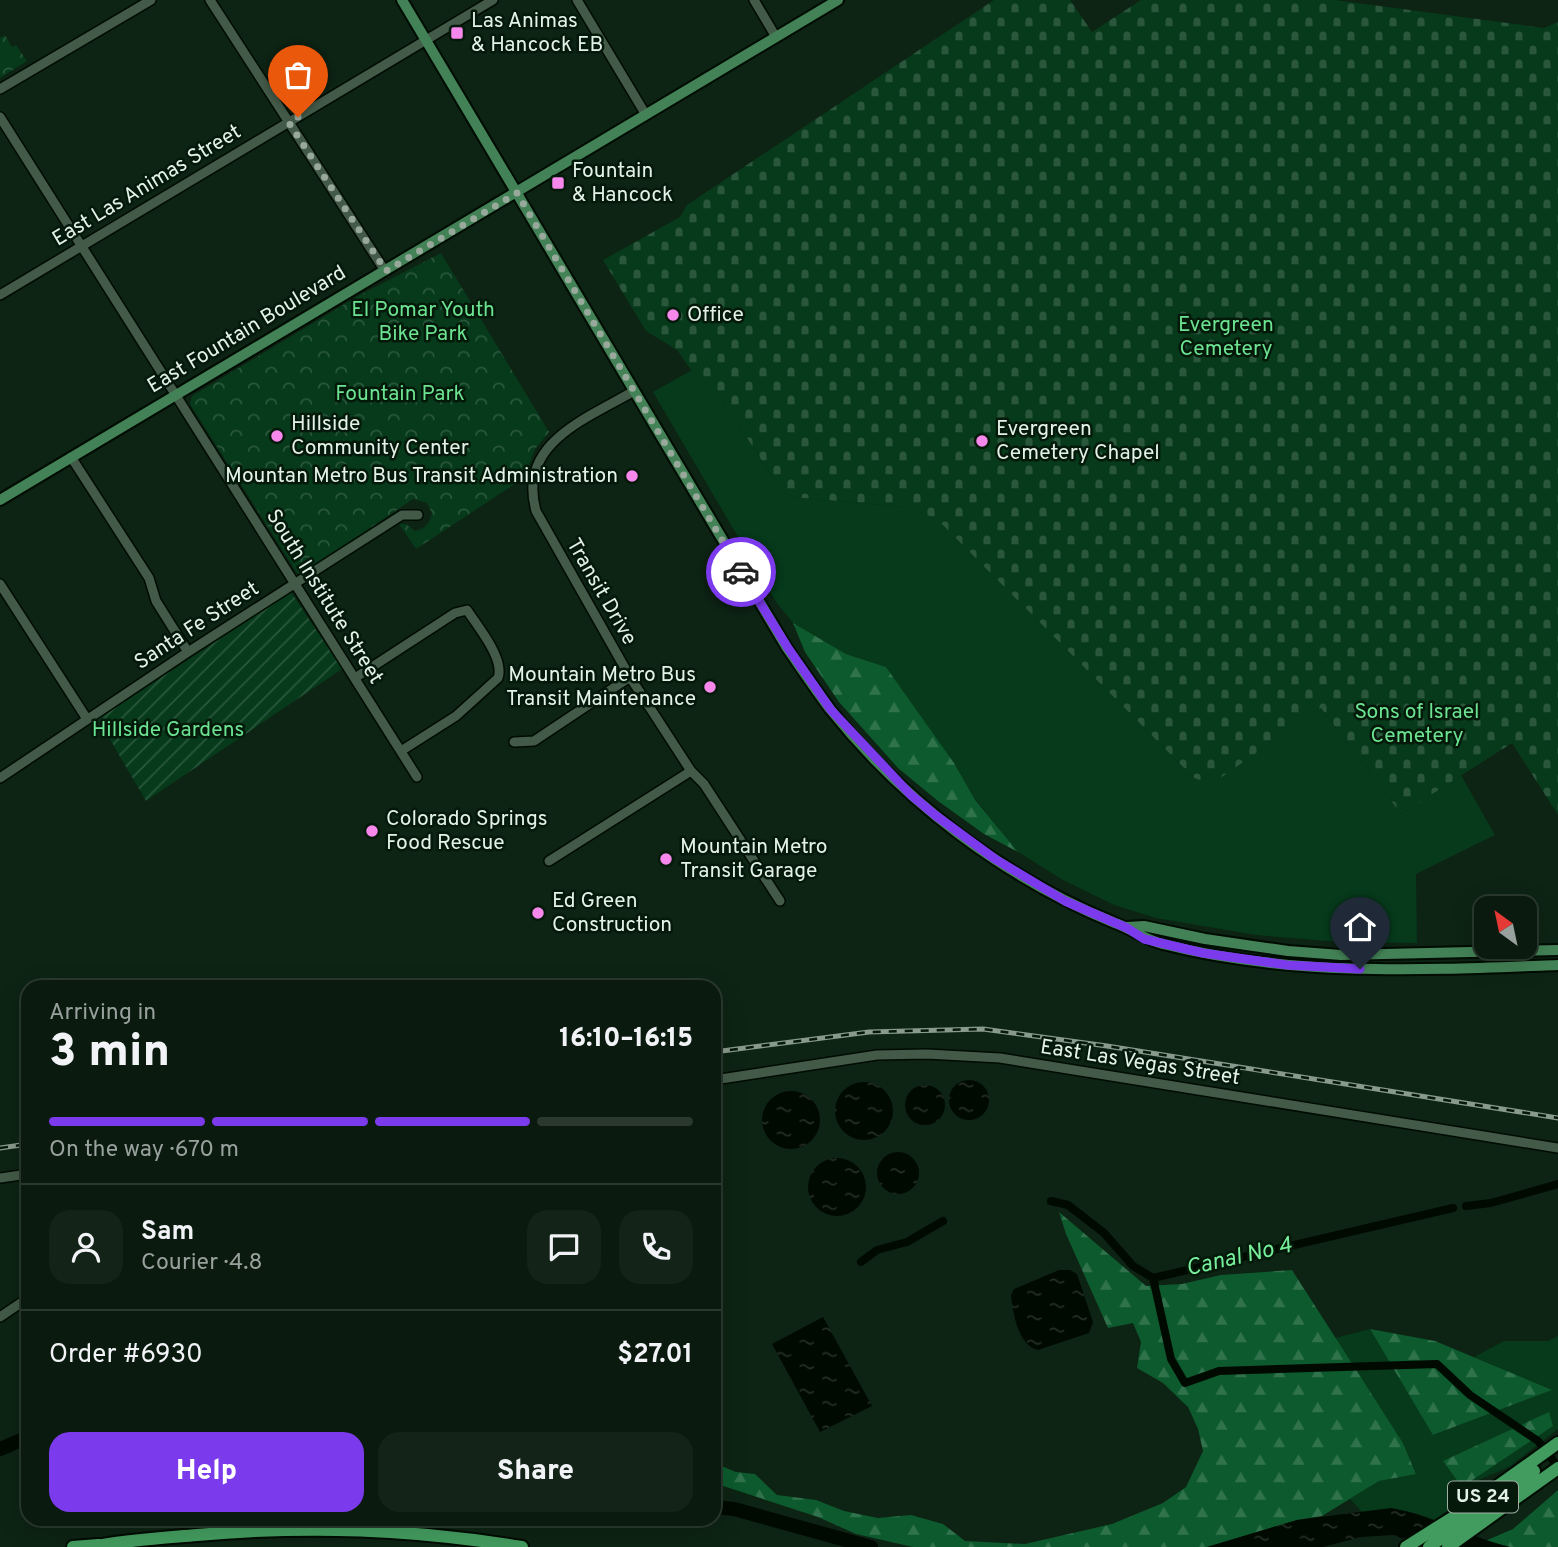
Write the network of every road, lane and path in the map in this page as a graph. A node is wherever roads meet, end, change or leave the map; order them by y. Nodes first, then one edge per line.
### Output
1 (151, 0) edge
2 (210, 0) edge
3 (402, 0) edge
4 (493, 0) edge
5 (578, 0) edge
6 (754, 0) edge
7 (838, 0) edge
8 (776, 37) junction
9 (426, 41) junction
10 (0, 89) edge
11 (646, 115) junction
12 (0, 117) edge
13 (289, 123) junction
14 (517, 193) junction
15 (82, 246) junction
16 (386, 271) junction
17 (0, 295) edge
18 (634, 391) junction
19 (176, 394) junction
20 (71, 457) junction
21 (0, 500) edge
22 (418, 515) dead end
23 (0, 584) edge
24 (295, 584) junction
25 (188, 652) junction
26 (630, 677) junction
27 (355, 678) junction
28 (87, 719) junction
29 (514, 742) dead end
30 (401, 751) junction
31 (691, 771) junction
32 (417, 777) dead end
33 (0, 778) edge
34 (549, 861) dead end
35 (780, 901) dead end
36 (1127, 928) junction
37 (1558, 950) edge
38 (1558, 965) edge
39 (721, 1079) edge
40 (1558, 1148) edge
41 (21, 1175) edge
42 (2, 1179) edge
43 (21, 1303) edge
44 (0, 1317) edge
45 (1558, 1443) edge
46 (1558, 1452) edge
47 (1558, 1468) edge
48 (108, 1544) junction
49 (73, 1547) edge
50 (91, 1547) edge
51 (523, 1547) edge
52 (1405, 1547) edge
53 (1429, 1547) edge
54 (1448, 1547) edge

1 - 10 street
2 - 13 street
3 - 9 main road
4 - 9 street, East Las Animas Street
5 - 11 street
6 - 8 street
7 - 8 main road, East Fountain Boulevard
8 - 11 main road, East Fountain Boulevard
9 - 13 street, East Las Animas Street
9 - 14 main road
11 - 14 main road, East Fountain Boulevard
12 - 15 street, South Institute Street
13 - 15 street, East Las Animas Street
13 - 16 street
14 - 16 main road, East Fountain Boulevard
14 - 18 main road
15 - 17 street, East Las Animas Street
15 - 19 street, South Institute Street
16 - 19 main road, East Fountain Boulevard
18 - 26 street, Transit Drive
18 - 36 main road
19 - 20 main road, East Fountain Boulevard
19 - 24 street, South Institute Street
20 - 21 main road, East Fountain Boulevard
20 - 25 street
22 - 24 street, Santa Fe Street
23 - 28 street
24 - 25 street, Santa Fe Street
24 - 27 street, South Institute Street
25 - 28 street, Santa Fe Street
26 - 29 street
26 - 31 street, Transit Drive
27 - 30 street, South Institute Street
27 - 30 street
28 - 33 street, Santa Fe Street
30 - 32 street, South Institute Street
31 - 34 street
31 - 35 street, Transit Drive
36 - 37 main road
36 - 38 main road
39 - 40 street, East Las Vegas Street
41 - 42 street
43 - 44 street
45 - 52 highway, US 24
46 - 53 highway
47 - 54 highway, US 24
48 - 49 highway
48 - 50 highway
48 - 51 highway

